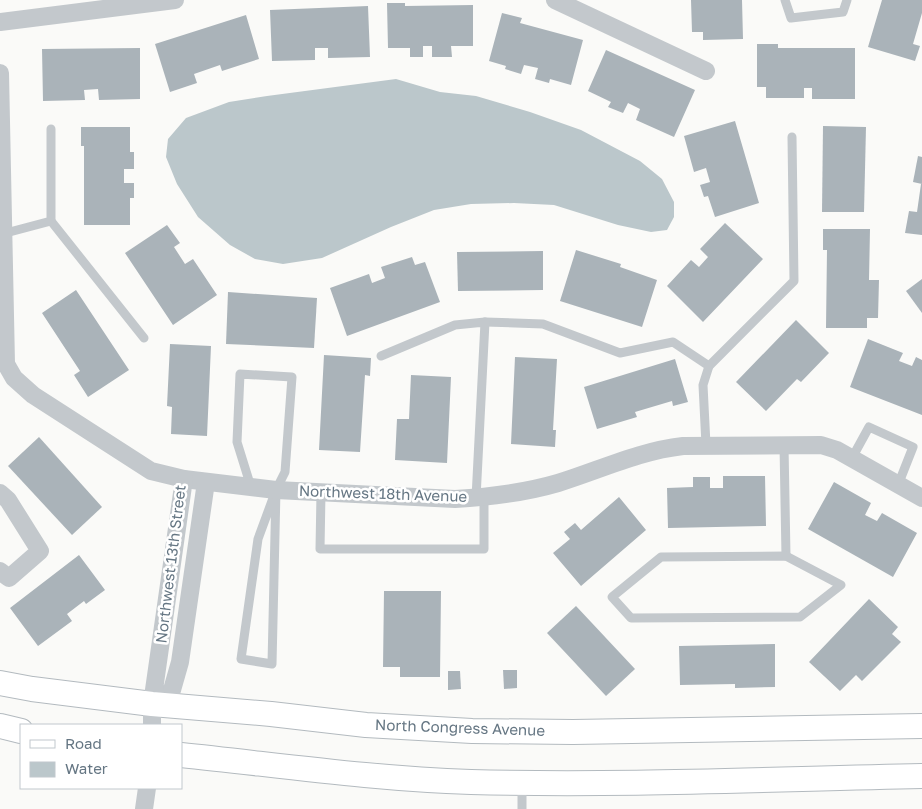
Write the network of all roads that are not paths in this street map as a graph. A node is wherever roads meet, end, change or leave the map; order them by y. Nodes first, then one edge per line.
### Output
1 (175, 0) edge
2 (555, 0) edge
3 (785, 0) edge
4 (847, 0) edge
5 (0, 22) edge
6 (706, 71) dead end
7 (0, 73) edge
8 (51, 129) dead end
9 (792, 137) dead end
10 (52, 221) junction
11 (2, 234) junction
12 (2, 263) edge
13 (485, 322) junction
14 (144, 338) dead end
15 (381, 356) dead end
16 (3, 365) edge
17 (709, 366) junction
18 (706, 445) junction
19 (784, 445) junction
20 (852, 458) junction
21 (184, 479) junction
22 (206, 482) junction
23 (898, 485) junction
24 (251, 487) junction
25 (276, 490) junction
26 (321, 492) junction
27 (0, 493) edge
28 (480, 498) junction
29 (922, 498) edge
30 (786, 556) junction
31 (0, 570) edge
32 (0, 682) edge
33 (152, 715) edge
34 (0, 726) edge
35 (922, 726) edge
36 (20, 731) edge
37 (182, 755) edge
38 (922, 776) edge
39 (522, 782) junction
40 (147, 789) edge
41 (144, 809) edge
42 (522, 809) edge

1 - 5 street
2 - 6 street
3 - 4 lane
7 - 11 street, Northwest 13th Street
8 - 10 lane
9 - 17 lane
10 - 11 lane
10 - 14 lane
11 - 12 street, Northwest 13th Street
12 - 16 street, Northwest 13th Street
13 - 15 lane
13 - 17 lane
13 - 28 lane
16 - 21 street, Northwest 13th Street
17 - 18 lane
18 - 19 street, Northwest 18th Avenue
18 - 28 street, Northwest 18th Avenue
19 - 20 street, Northwest 18th Avenue
19 - 30 lane
20 - 23 street, Northwest 18th Avenue
20 - 23 lane
21 - 22 street, Northwest 18th Avenue
21 - 33 street, Northwest 13th Street
22 - 24 street, Northwest 18th Avenue
22 - 33 street, Northwest 13th Street
23 - 29 street, Northwest 18th Avenue
24 - 25 street, Northwest 18th Avenue
24 - 25 lane
25 - 25 lane
25 - 26 street, Northwest 18th Avenue
26 - 28 street, Northwest 18th Avenue
26 - 28 lane
27 - 31 street
30 - 30 lane
32 - 33 main road, North Congress Avenue
33 - 35 main road, North Congress Avenue
34 - 36 main road
37 - 39 main road
38 - 39 main road
39 - 42 lane
40 - 41 street

